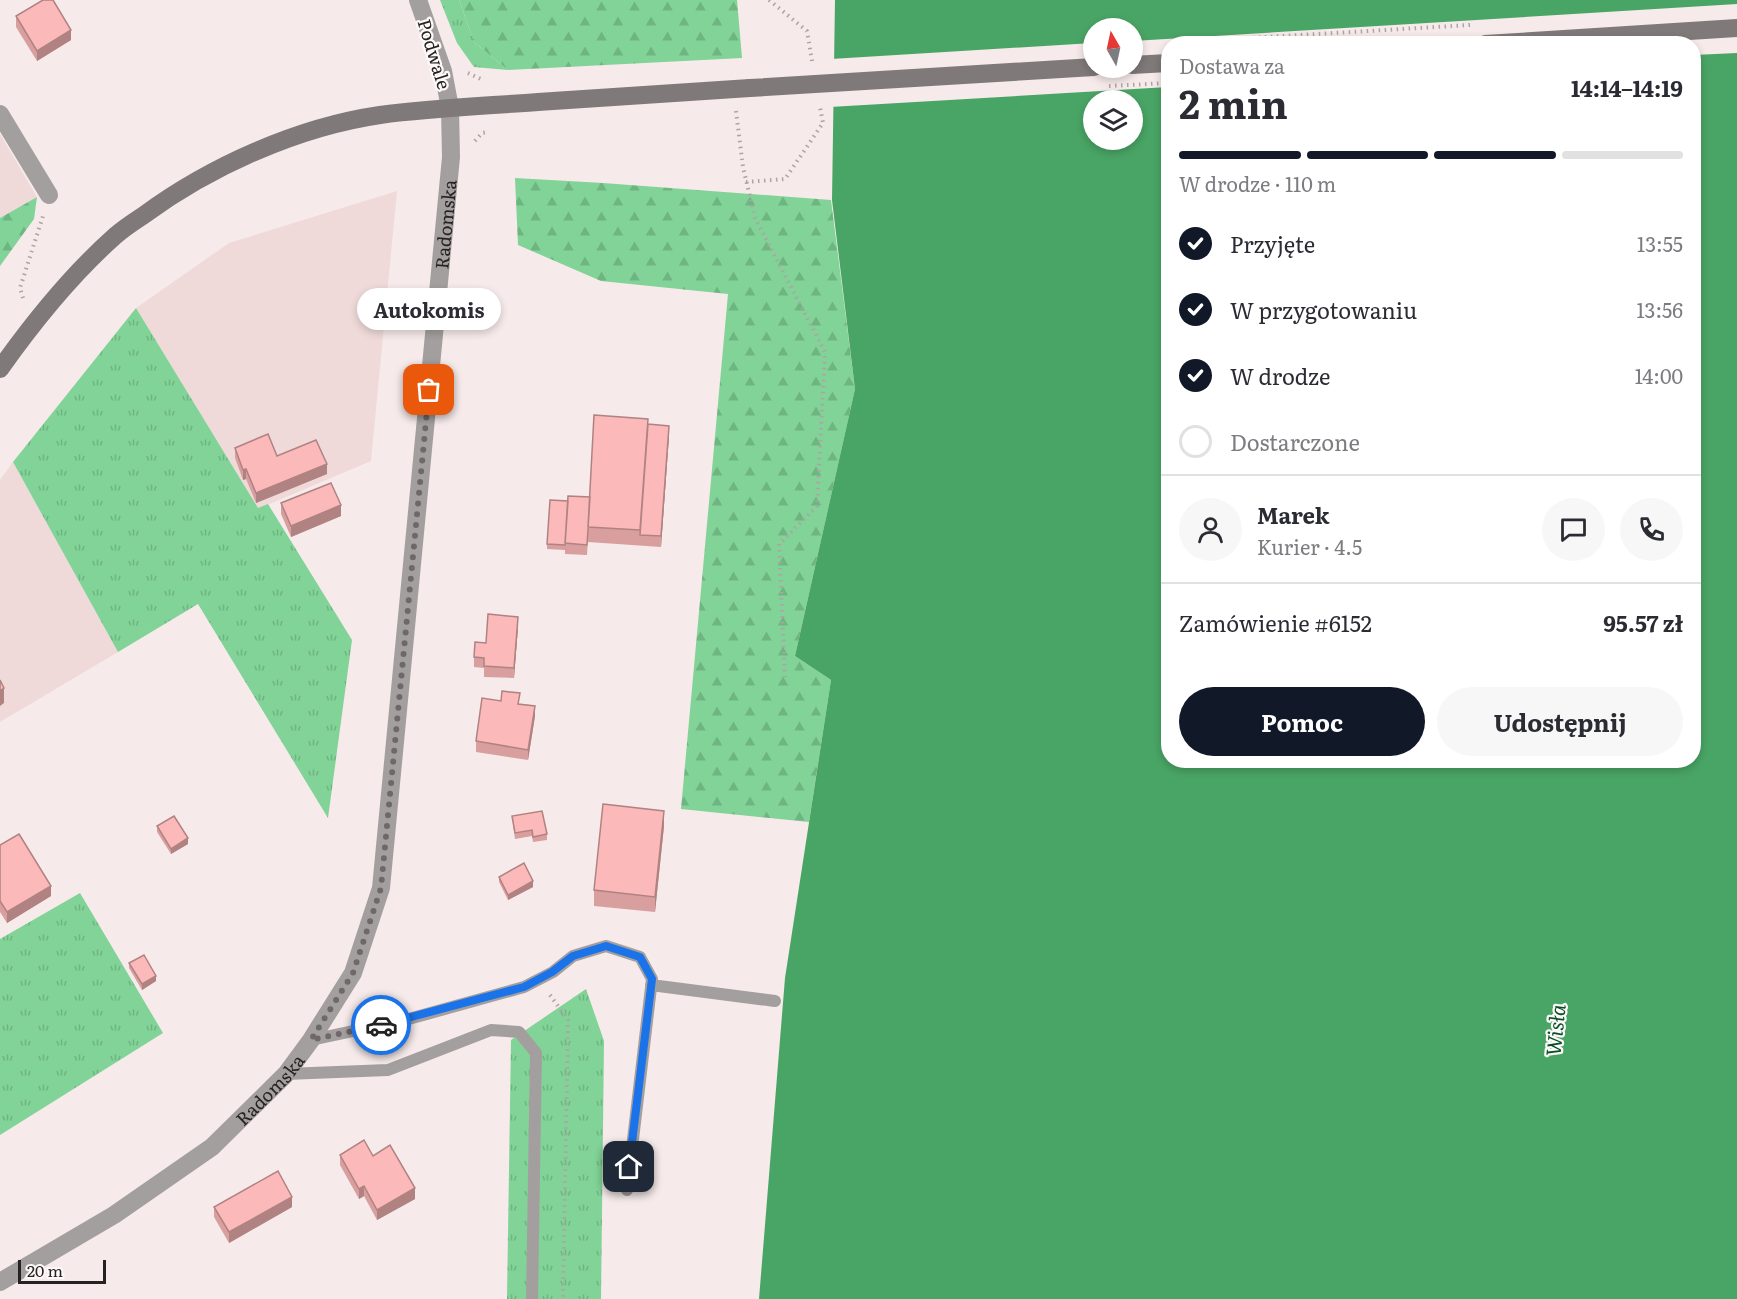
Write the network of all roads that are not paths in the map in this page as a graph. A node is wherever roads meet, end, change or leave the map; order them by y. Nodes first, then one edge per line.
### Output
1 (418, 0) edge
2 (1737, 28) edge
3 (1611, 36) edge
4 (1161, 63) edge
5 (1143, 64) edge
6 (1083, 68) edge
7 (450, 108) junction
8 (0, 114) edge
9 (49, 195) road end
10 (0, 369) edge
11 (651, 985) junction
12 (775, 1001) dead end
13 (311, 1040) junction
14 (286, 1074) junction
15 (627, 1190) dead end
16 (0, 1282) edge
17 (531, 1299) edge

1 - 7 street, Podwale
2 - 3 main road
4 - 5 main road
6 - 7 main road, bridge
7 - 10 main road
7 - 13 street, Radomska
8 - 9 street
11 - 12 lane
11 - 13 lane
11 - 15 lane
13 - 14 street, Radomska
14 - 16 street, Radomska
14 - 17 lane

